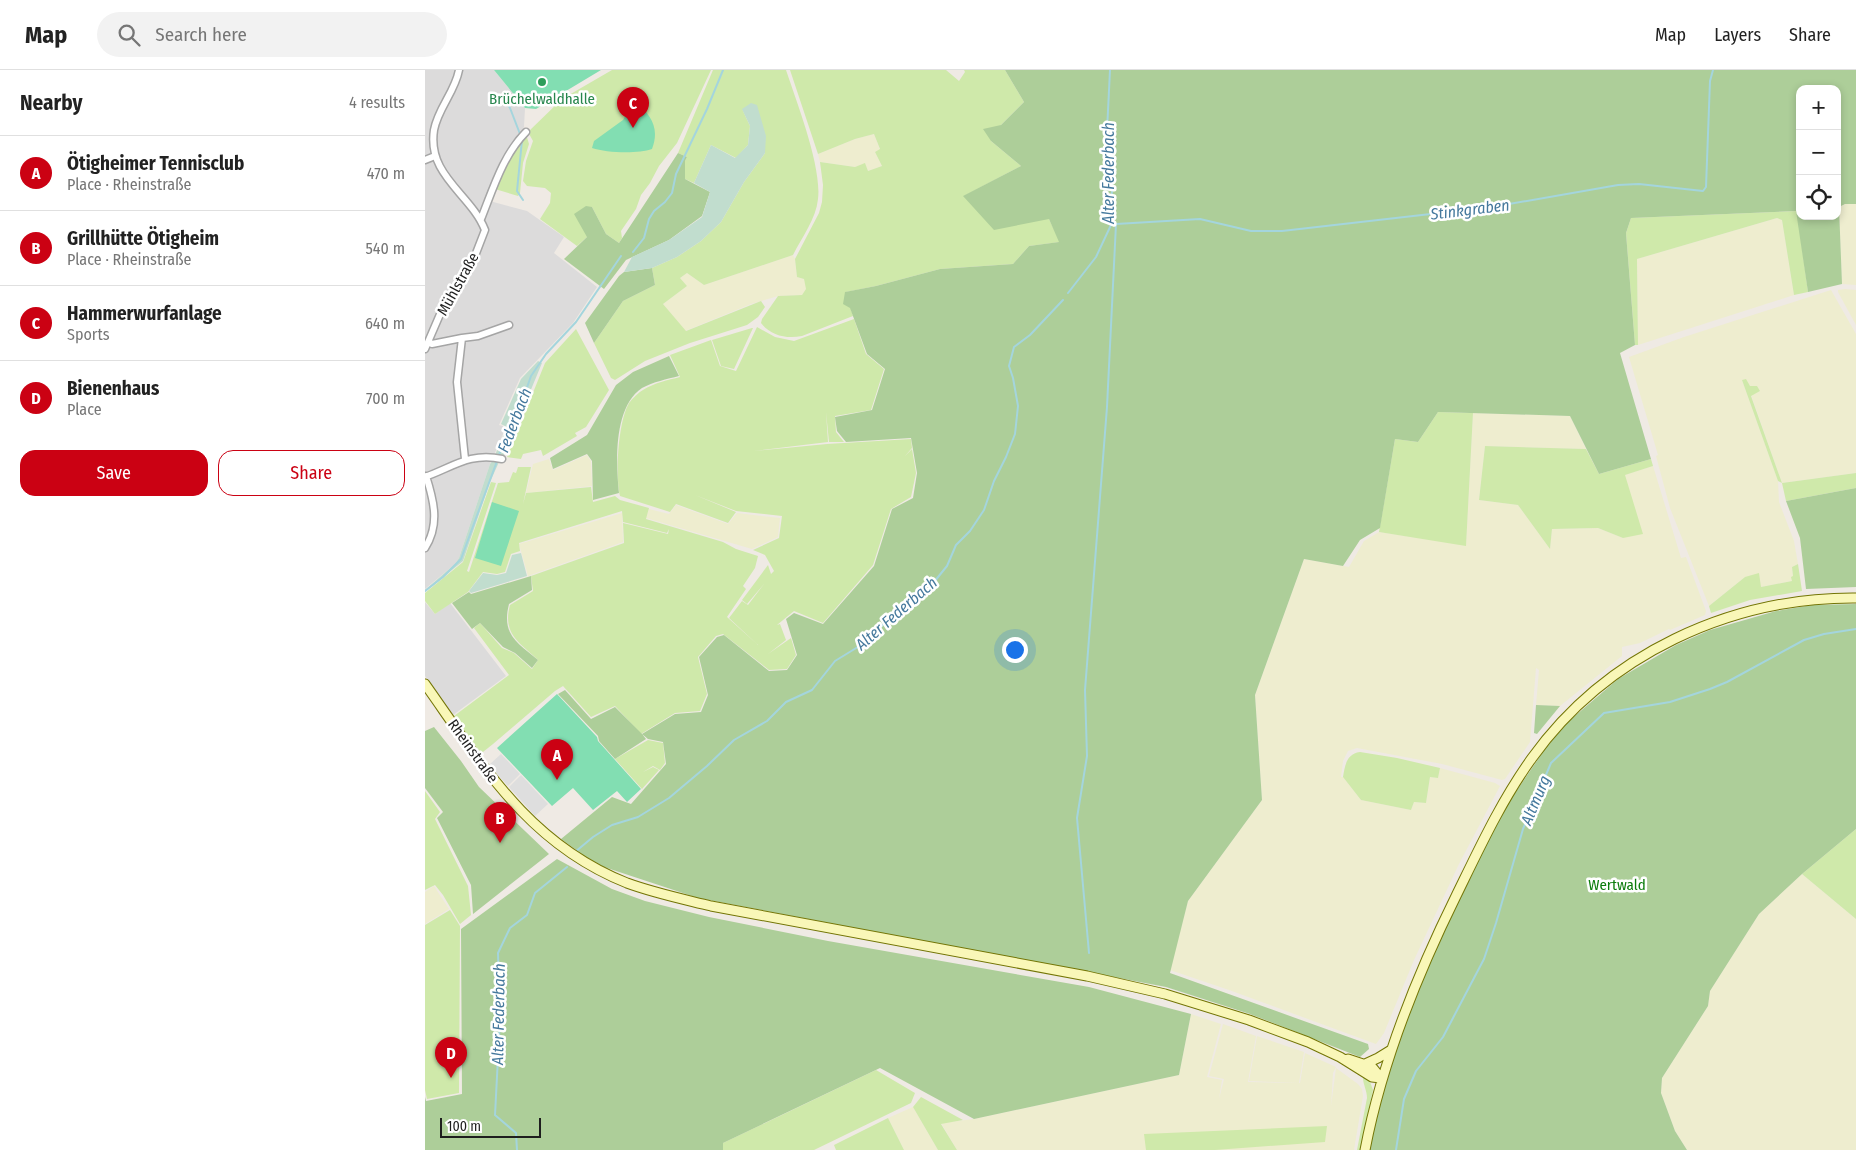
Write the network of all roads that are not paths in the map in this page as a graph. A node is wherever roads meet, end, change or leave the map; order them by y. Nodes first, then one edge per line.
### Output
1 (459, 70) edge
2 (526, 132) dead end
3 (435, 156) junction
4 (425, 160) edge
5 (481, 219) junction
6 (509, 325) dead end
7 (462, 338) junction
8 (426, 346) edge
9 (465, 459) junction
10 (502, 459) dead end
11 (426, 477) edge
12 (425, 548) edge
13 (1856, 598) edge
14 (425, 684) edge
15 (1391, 1050) junction
16 (1340, 1057) junction
17 (1365, 1064) junction
18 (1381, 1078) junction
19 (1365, 1150) edge

1 - 3 street
2 - 5 street, Mühlstraße
3 - 4 street
3 - 5 street
5 - 8 street, Mühlstraße
6 - 7 street
7 - 8 street
7 - 9 street
9 - 10 street
9 - 11 street
11 - 12 street
13 - 15 street
14 - 16 street, Rheinstraße
15 - 17 street
15 - 18 street
16 - 17 street
16 - 18 street
17 - 18 street
18 - 19 street

